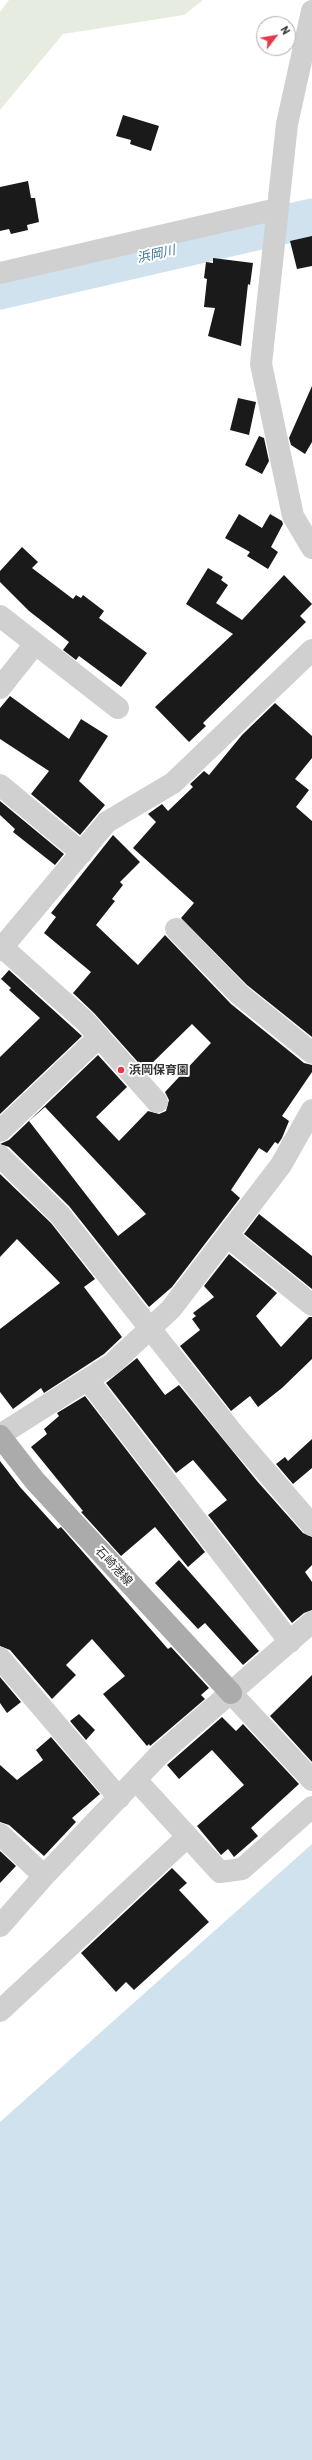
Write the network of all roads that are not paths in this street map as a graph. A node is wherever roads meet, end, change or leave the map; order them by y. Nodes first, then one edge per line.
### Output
1 (312, 11) edge
2 (276, 219) junction
3 (0, 273) edge
4 (312, 548) edge
5 (0, 616) edge
6 (35, 644) junction
7 (312, 650) edge
8 (0, 688) edge
9 (118, 708) dead end
10 (0, 785) edge
11 (82, 853) junction
12 (176, 929) dead end
13 (1, 948) edge
14 (99, 1037) junction
15 (312, 1053) edge
16 (157, 1102) dead end
17 (312, 1110) edge
18 (0, 1131) edge
19 (0, 1156) edge
20 (227, 1236) junction
21 (312, 1305) edge
22 (150, 1328) junction
23 (88, 1380) junction
24 (0, 1436) edge
25 (312, 1525) edge
26 (312, 1622) edge
27 (290, 1642) junction
28 (0, 1658) edge
29 (231, 1693) junction
30 (136, 1780) junction
31 (312, 1780) edge
32 (119, 1798) junction
33 (312, 1807) edge
34 (0, 1834) edge
35 (187, 1837) junction
36 (44, 1876) junction
37 (0, 1926) edge
38 (0, 2011) edge

1 - 2 street
2 - 3 street
2 - 4 street
5 - 6 street
6 - 8 street
6 - 9 street
7 - 11 street
10 - 11 street
11 - 13 street
12 - 15 street
13 - 14 street
14 - 16 street
14 - 18 street
17 - 20 street
19 - 22 street
20 - 21 street
20 - 22 street
22 - 23 street
22 - 25 street
23 - 24 street
23 - 27 street
24 - 29 main road, 石崎港線
26 - 27 street
27 - 29 street
28 - 32 street
29 - 30 street
29 - 31 street
30 - 32 street
30 - 35 street
32 - 36 street
33 - 35 street
34 - 36 street
35 - 38 street
36 - 37 street

